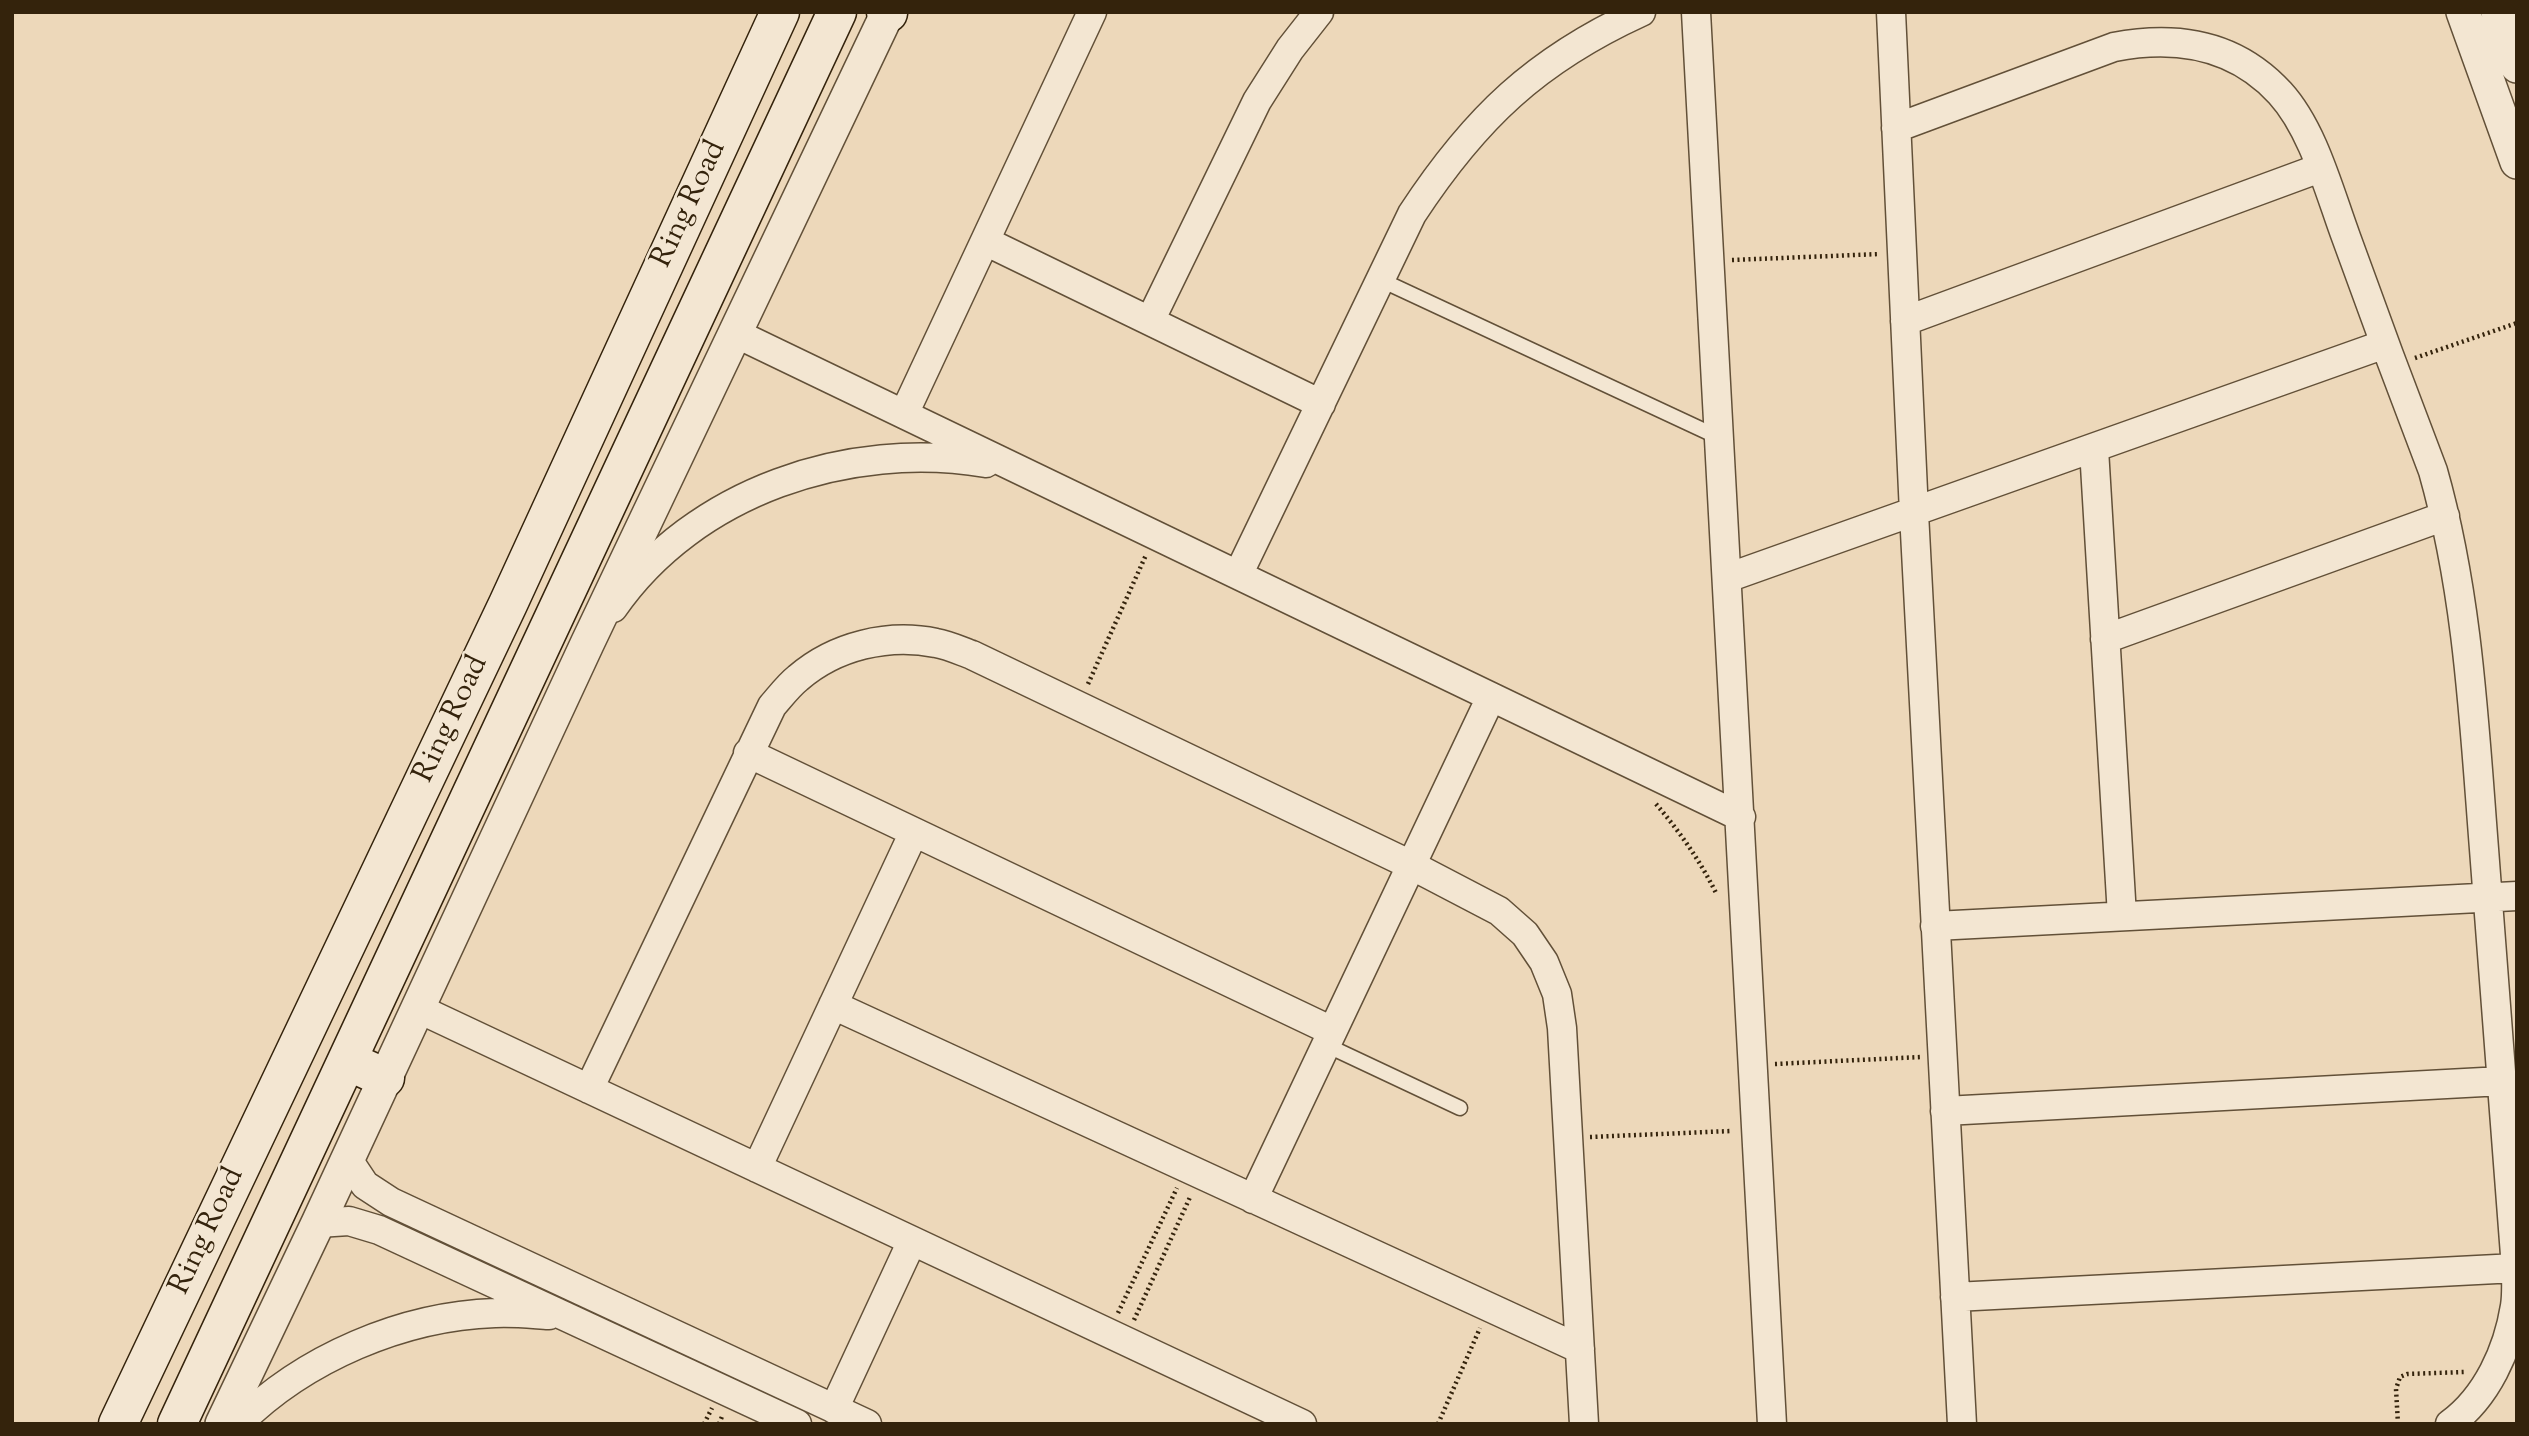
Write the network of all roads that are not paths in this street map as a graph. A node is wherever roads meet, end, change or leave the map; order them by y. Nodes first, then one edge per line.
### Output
1 (780, 12) edge
2 (837, 12) edge
3 (1092, 12) edge
4 (1319, 12) edge
5 (1641, 12) edge
6 (1696, 12) edge
7 (1891, 12) edge
8 (2498, 12) edge
9 (887, 13) edge
10 (2462, 19) edge
11 (2517, 66) edge
12 (1896, 128) junction
13 (2517, 162) edge
14 (2320, 168) junction
15 (985, 241) junction
16 (1381, 280) junction
17 (1150, 321) junction
18 (1905, 321) junction
19 (735, 333) junction
20 (2389, 355) junction
21 (1321, 404) junction
22 (904, 414) junction
23 (1720, 438) junction
24 (2094, 449) junction
25 (1017, 469) junction
26 (1914, 513) junction
27 (2445, 516) junction
28 (1238, 575) junction
29 (1727, 578) junction
30 (508, 604) junction
31 (552, 624) junction
32 (2105, 639) junction
33 (587, 644) junction
34 (1491, 696) junction
35 (748, 753) junction
36 (1741, 817) junction
37 (914, 832) junction
38 (1411, 865) junction
39 (2517, 896) edge
40 (2488, 898) junction
41 (2122, 916) junction
42 (1935, 926) junction
43 (833, 1005) junction
44 (417, 1008) junction
45 (1329, 1038) junction
46 (348, 1060) junction
47 (385, 1078) junction
48 (2502, 1081) junction
49 (589, 1089) junction
50 (1460, 1108) dead end
51 (1945, 1111) junction
52 (347, 1158) junction
53 (757, 1168) junction
54 (1252, 1199) junction
55 (318, 1223) junction
56 (912, 1241) junction
57 (2516, 1268) edge
58 (1955, 1297) junction
59 (560, 1315) junction
60 (1580, 1349) junction
61 (834, 1409) junction
62 (118, 1424) edge
63 (177, 1424) edge
64 (222, 1424) edge
65 (238, 1424) edge
66 (797, 1424) edge
67 (867, 1424) edge
68 (1302, 1424) edge
69 (1584, 1424) edge
70 (1772, 1424) edge
71 (1962, 1424) edge
72 (2450, 1424) edge

1 - 30 main road, Ring Road
2 - 31 main road, Ring Road
3 - 15 street
4 - 17 street
5 - 16 street
6 - 23 street
7 - 12 street
8 - 11 street
9 - 19 street
10 - 13 street
12 - 14 street
12 - 18 street
14 - 18 street
14 - 20 street
15 - 17 street
15 - 22 street
16 - 21 street
16 - 23 lane
17 - 21 street
18 - 26 street
19 - 22 street
19 - 33 street
20 - 24 street
20 - 27 street
21 - 28 street
22 - 25 street
23 - 29 street
24 - 26 street
24 - 32 street
25 - 28 street
25 - 33 street
26 - 29 street
26 - 42 street
27 - 32 street
27 - 40 street
28 - 34 street
29 - 36 street
30 - 31 main road
30 - 62 main road, Ring Road
31 - 46 main road, Ring Road
32 - 41 street
33 - 44 street
34 - 36 street
34 - 38 street
35 - 37 street
35 - 38 street
35 - 49 street
36 - 70 street
37 - 43 street
37 - 45 street
38 - 45 street
38 - 60 street
39 - 40 street
40 - 41 street
40 - 48 street
41 - 42 street
42 - 51 street
43 - 53 street
43 - 54 street
44 - 47 street
44 - 49 street
45 - 50 lane
45 - 54 street
46 - 47 main road
46 - 63 main road, Ring Road
47 - 52 street
48 - 51 street
48 - 57 street
49 - 53 street
51 - 58 street
52 - 55 street
52 - 61 street
53 - 56 street
54 - 60 street
55 - 59 street
55 - 64 street
56 - 61 street
56 - 68 street
57 - 58 street
57 - 72 street
58 - 71 street
59 - 65 street
59 - 66 street
60 - 69 street
61 - 67 street

